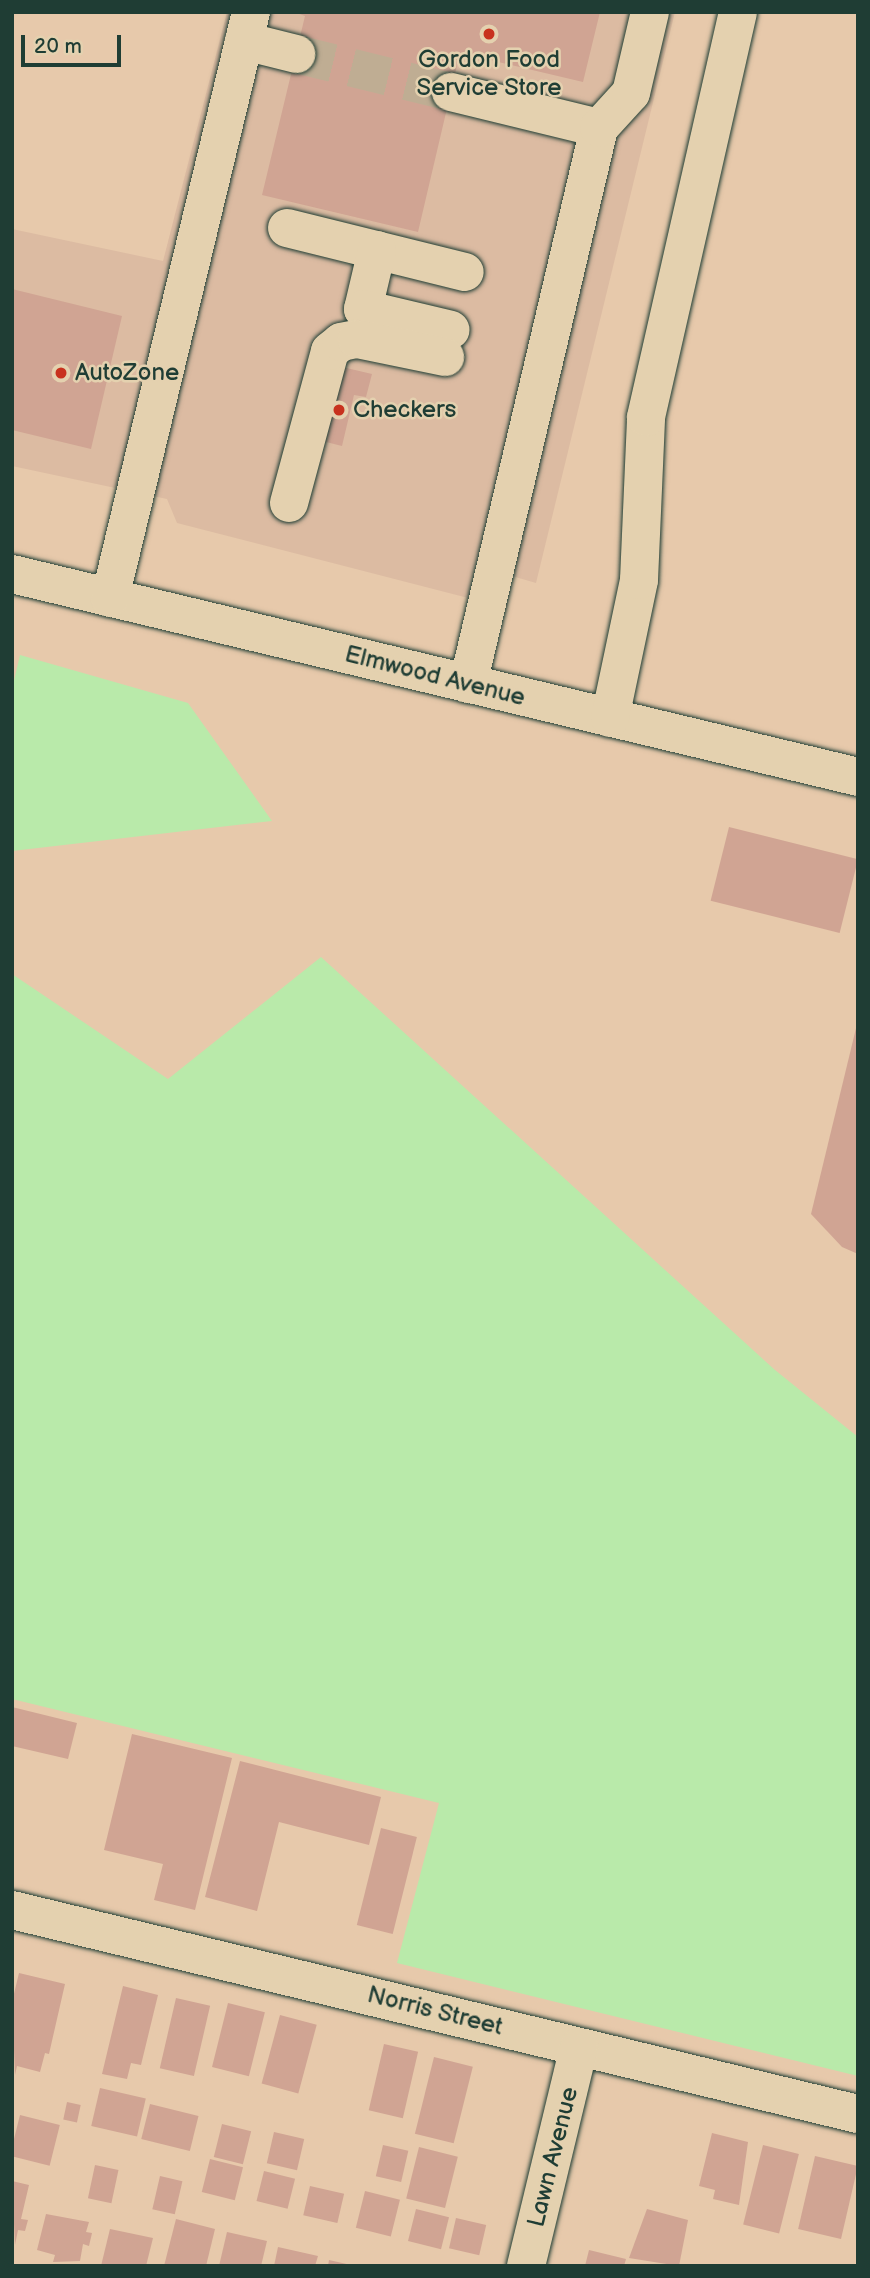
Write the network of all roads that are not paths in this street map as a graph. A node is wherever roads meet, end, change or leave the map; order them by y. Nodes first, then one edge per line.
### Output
1 (650, 12) edge
2 (738, 12) edge
3 (247, 27) edge
4 (296, 54) tunnel mouth
5 (451, 92) tunnel mouth
6 (599, 128) junction
7 (287, 228) dead end
8 (377, 250) junction
9 (465, 272) dead end
10 (289, 503) dead end
11 (12, 574) edge
12 (110, 598) junction
13 (468, 684) junction
14 (610, 718) junction
15 (858, 777) edge
16 (12, 1910) edge
17 (579, 2047) junction
18 (858, 2114) edge
19 (526, 2266) edge

1 - 6 street
2 - 14 street
3 - 4 street
3 - 12 street
5 - 6 street
6 - 13 street
7 - 8 street
8 - 9 street
8 - 10 street
11 - 12 street, Elmwood Avenue
12 - 13 street, Elmwood Avenue
13 - 14 street, Elmwood Avenue
14 - 15 street, Elmwood Avenue
16 - 17 street, Norris Street
17 - 18 street, Norris Street
17 - 19 street, Lawn Avenue

